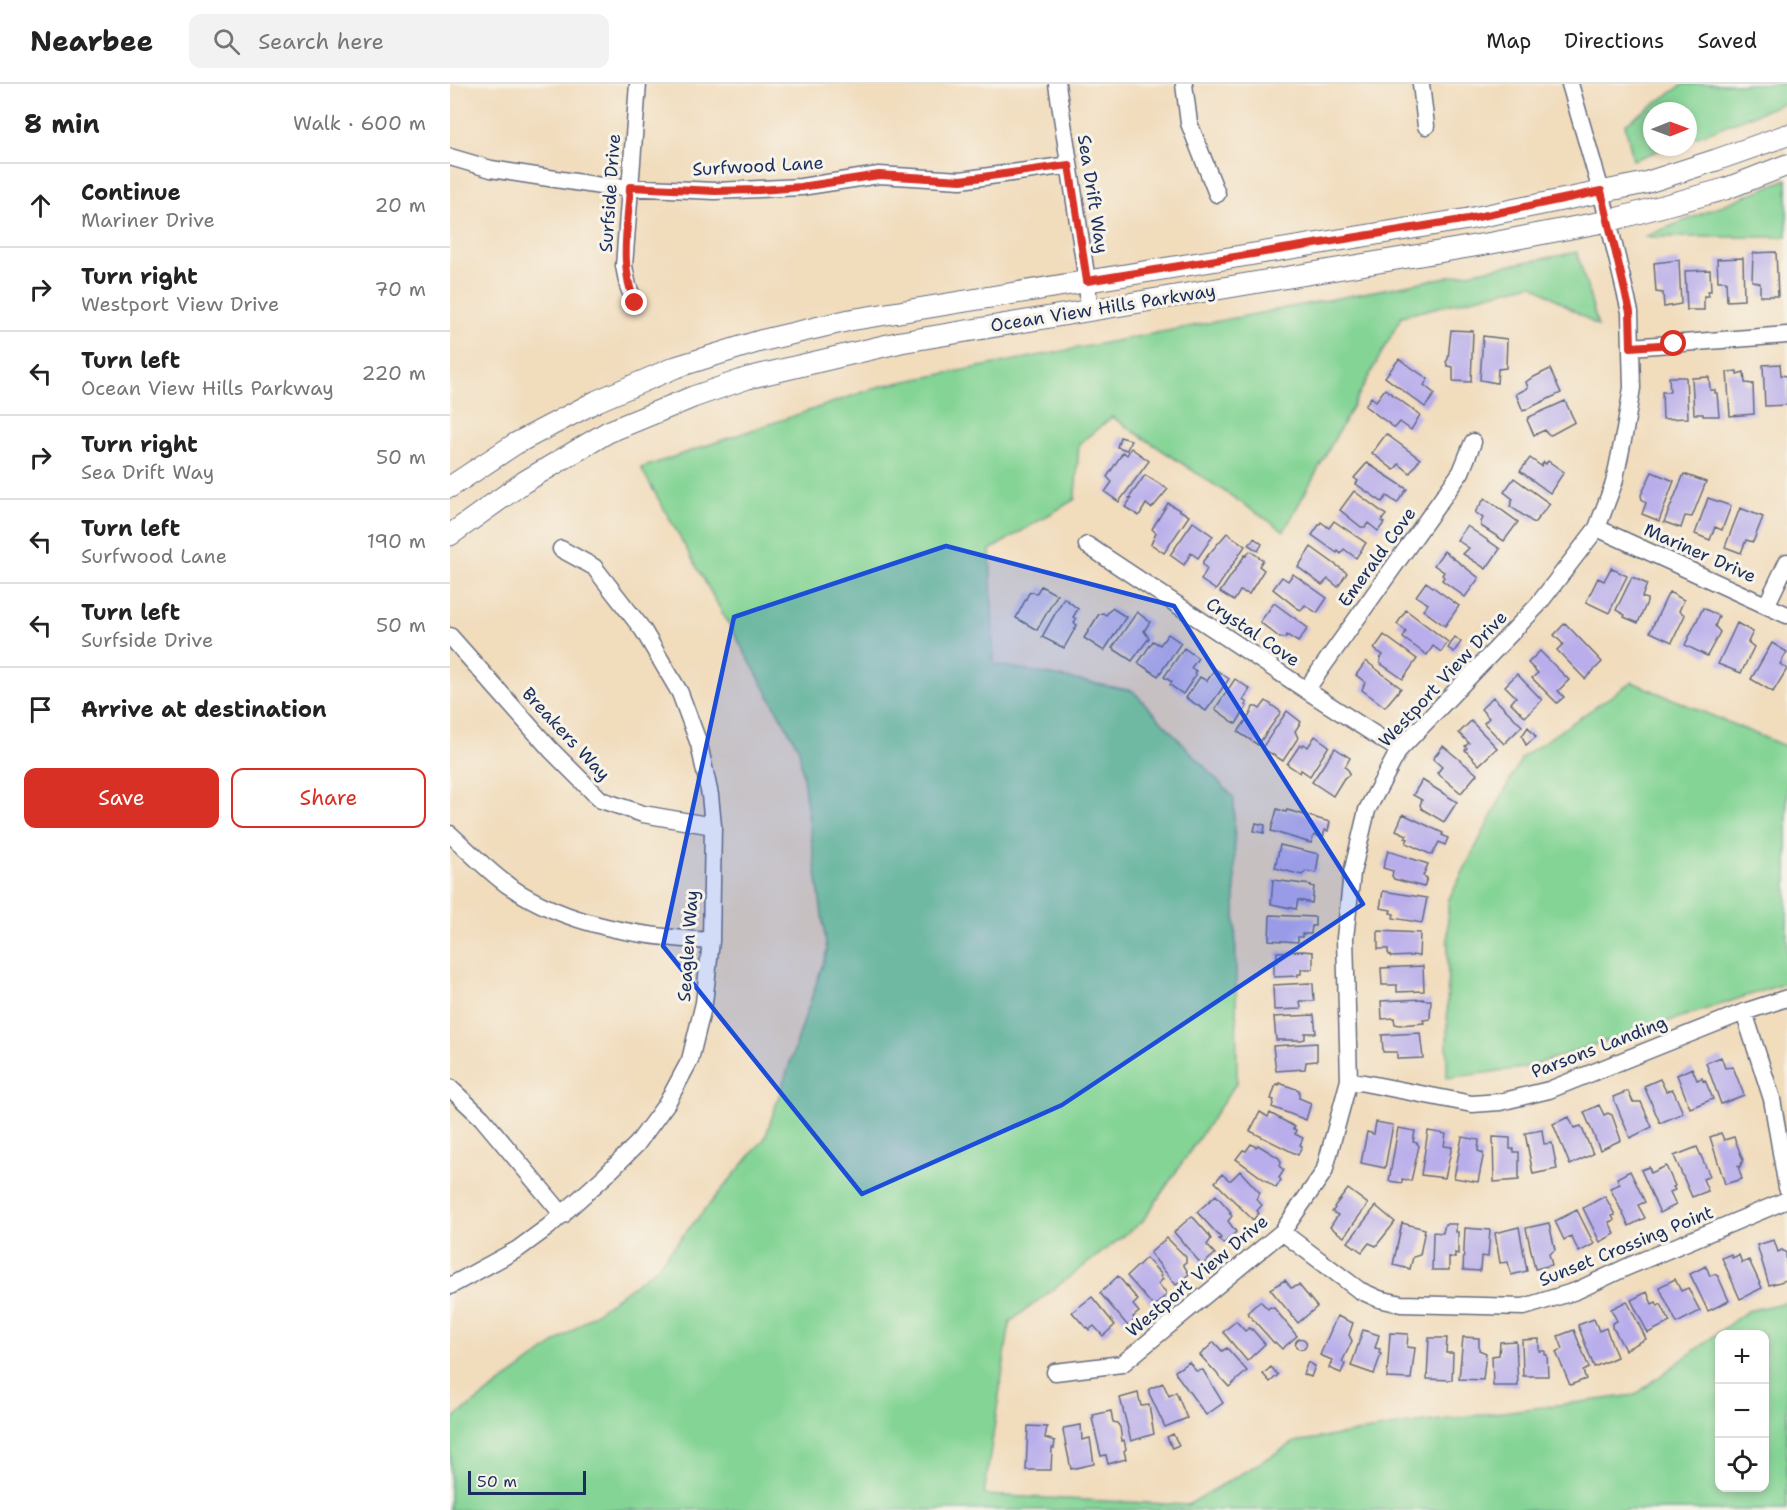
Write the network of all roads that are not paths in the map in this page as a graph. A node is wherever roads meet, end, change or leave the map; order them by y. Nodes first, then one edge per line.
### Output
1 (638, 84) edge
2 (1057, 84) edge
3 (1184, 84) edge
4 (1421, 84) edge
5 (1570, 84) edge
6 (1426, 126) dead end
7 (1787, 135) edge
8 (450, 157) edge
9 (1069, 165) junction
10 (1787, 165) edge
11 (630, 187) junction
12 (1217, 194) dead end
13 (1605, 207) junction
14 (1087, 281) junction
15 (635, 303) dead end
16 (1089, 310) junction
17 (1787, 335) edge
18 (1631, 347) junction
19 (1473, 442) dead end
20 (450, 487) edge
21 (1597, 528) junction
22 (450, 535) edge
23 (1087, 545) dead end
24 (561, 549) dead end
25 (1787, 562) edge
26 (1767, 604) junction
27 (1787, 615) edge
28 (450, 636) edge
29 (1306, 690) junction
30 (1399, 750) junction
31 (712, 826) junction
32 (450, 834) edge
33 (711, 941) junction
34 (1787, 998) edge
35 (1744, 1012) junction
36 (1349, 1080) junction
37 (450, 1088) edge
38 (1787, 1188) edge
39 (1787, 1200) edge
40 (563, 1215) junction
41 (1282, 1232) junction
42 (450, 1286) edge
43 (1055, 1372) dead end

1 - 11 street, Surfside Drive
2 - 9 street, Sea Drift Way
3 - 12 street
4 - 6 street
5 - 13 street, Westport View Drive
7 - 13 main road, Ocean View Hills Parkway
8 - 11 street, Surfwood Lane
9 - 11 street, Surfwood Lane
9 - 14 street, Sea Drift Way
10 - 13 main road, Ocean View Hills Parkway
11 - 15 street, Surfside Drive
13 - 14 main road, Ocean View Hills Parkway
13 - 16 main road, Ocean View Hills Parkway
13 - 18 street, Westport View Drive
14 - 16 street, Sea Drift Way
14 - 20 main road, Ocean View Hills Parkway
16 - 22 main road, Ocean View Hills Parkway
17 - 18 street
18 - 21 street, Westport View Drive
19 - 29 street, Emerald Cove
21 - 26 street, Mariner Drive
21 - 30 street, Westport View Drive
23 - 29 street, Crystal Cove
24 - 31 street, Seaglen Way
25 - 26 street
26 - 27 street, Mariner Drive
28 - 31 street, Breakers Way
29 - 30 street, Crystal Cove
30 - 36 street, Westport View Drive
31 - 33 street, Seaglen Way
32 - 33 street
33 - 40 street, Seaglen Way
34 - 35 street, Parsons Landing
35 - 36 street, Parsons Landing
35 - 38 street
36 - 41 street, Westport View Drive
37 - 40 street
39 - 41 street, Sunset Crossing Point
40 - 42 street, Seaglen Way
41 - 43 street, Westport View Drive

